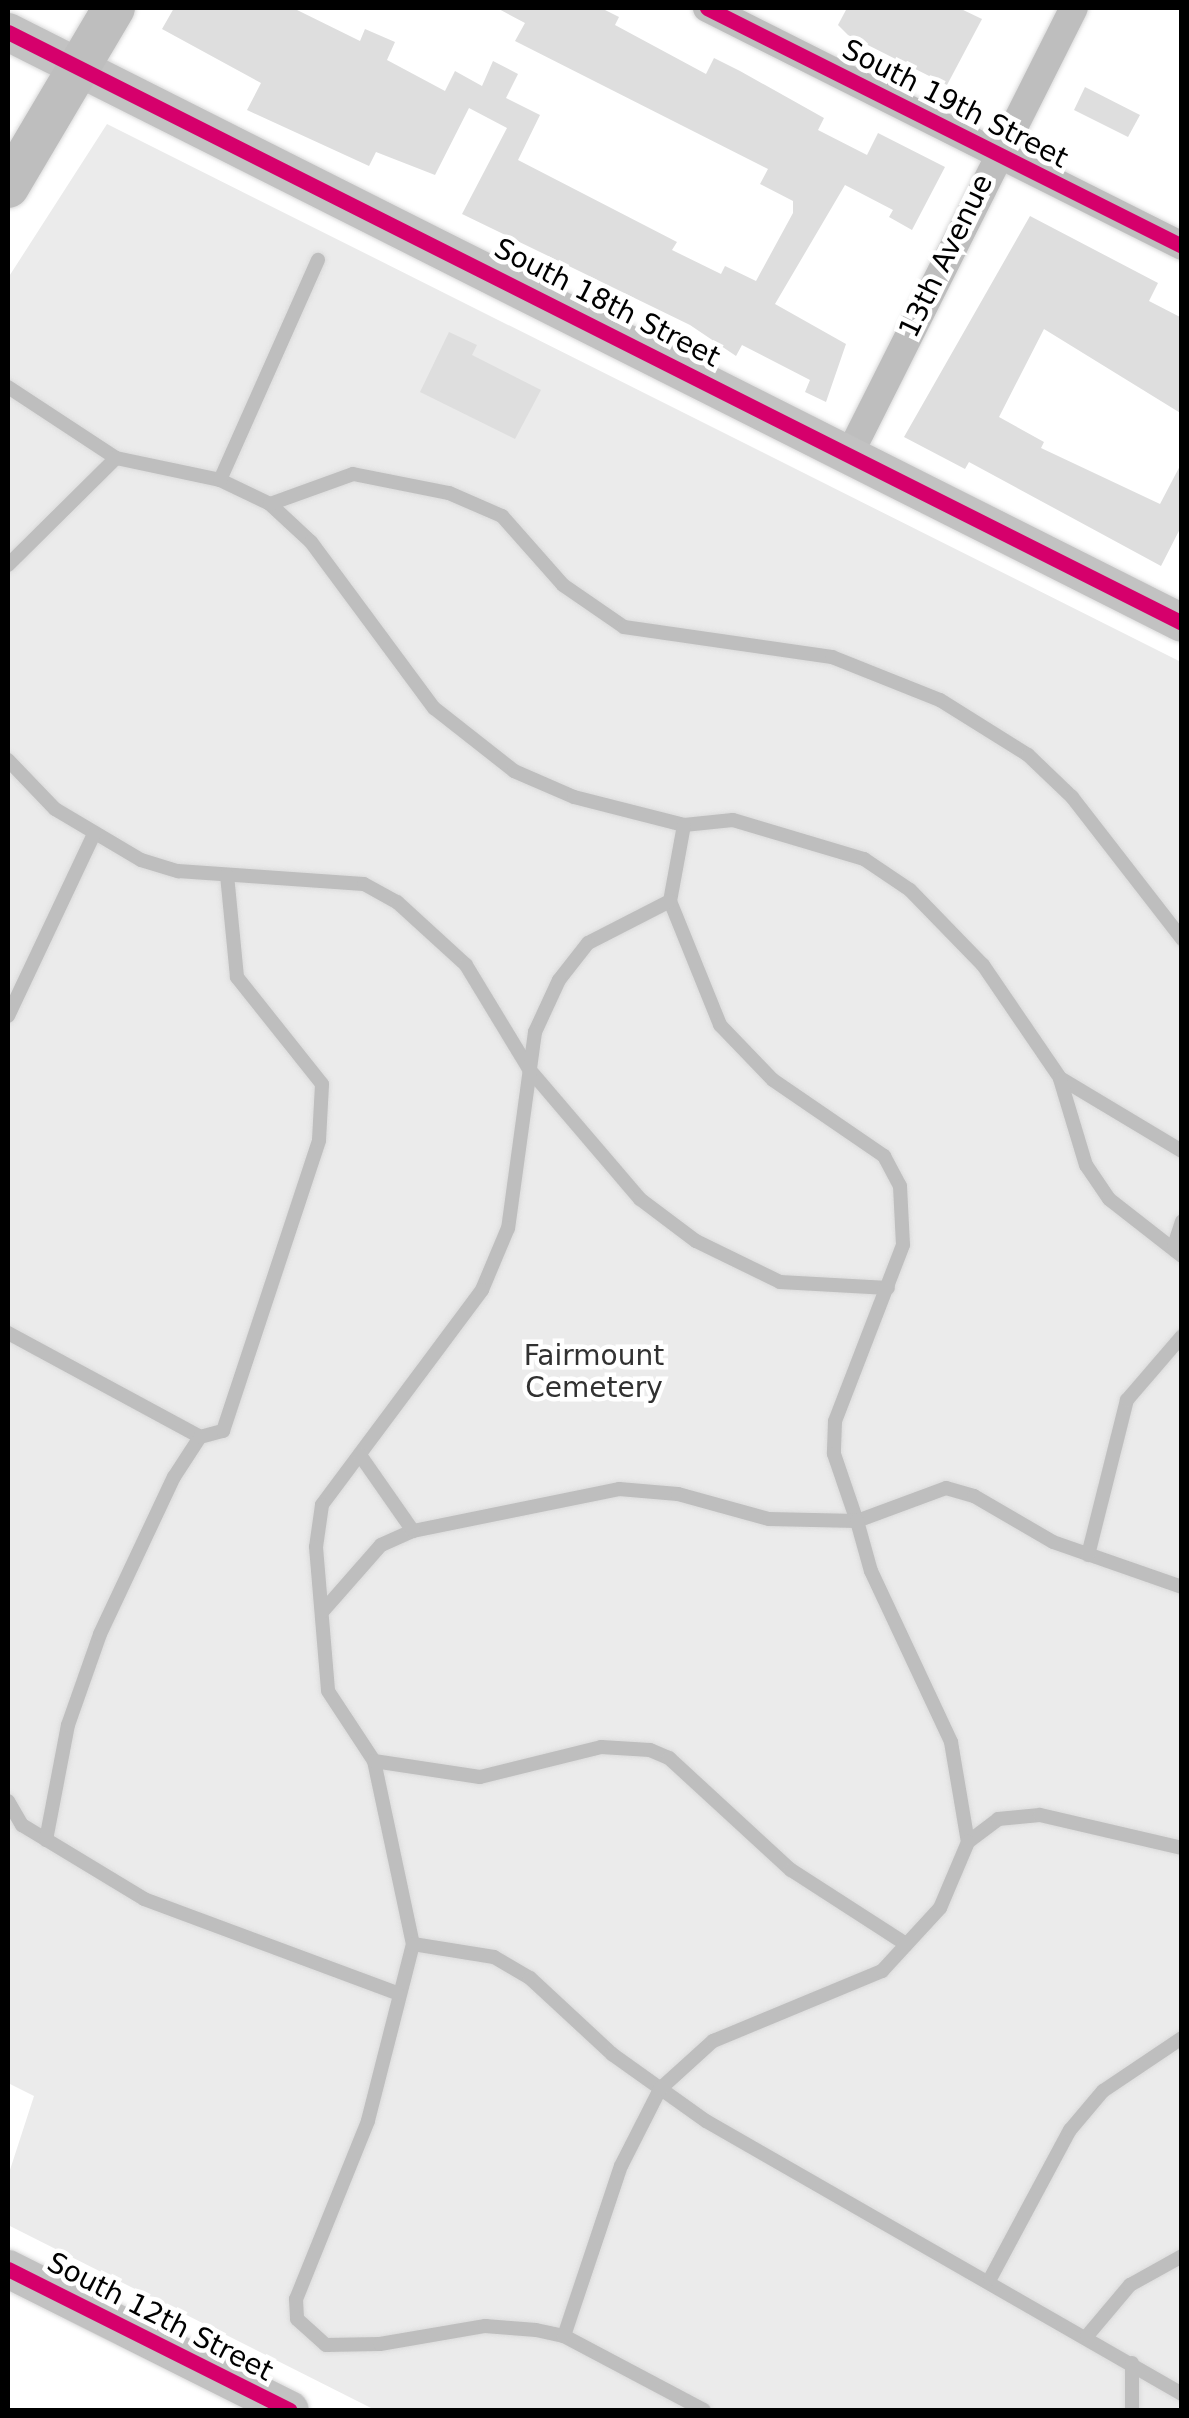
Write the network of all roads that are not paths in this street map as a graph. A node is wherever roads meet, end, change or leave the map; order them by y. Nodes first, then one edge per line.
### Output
1 (114, 8) edge
2 (706, 8) edge
3 (1074, 8) edge
4 (8, 32) edge
5 (79, 66) junction
6 (996, 153) junction
7 (8, 187) edge
8 (1182, 246) edge
9 (318, 260) dead end
10 (8, 387) edge
11 (850, 453) junction
12 (116, 458) junction
13 (220, 480) junction
14 (270, 504) junction
15 (8, 565) edge
16 (1182, 623) edge
17 (8, 760) edge
18 (684, 825) junction
19 (94, 834) junction
20 (227, 875) junction
21 (670, 901) junction
22 (1182, 939) edge
23 (8, 1016) edge
24 (529, 1070) junction
25 (1060, 1078) junction
26 (1182, 1151) edge
27 (1182, 1221) edge
28 (1178, 1251) edge
29 (888, 1288) junction
30 (8, 1334) edge
31 (1182, 1336) edge
32 (200, 1438) junction
33 (360, 1455) junction
34 (857, 1521) junction
35 (413, 1531) junction
36 (1088, 1555) junction
37 (1182, 1587) edge
38 (322, 1610) junction
39 (374, 1761) junction
40 (8, 1802) edge
41 (46, 1840) junction
42 (968, 1842) junction
43 (1182, 1848) edge
44 (412, 1944) junction
45 (906, 1944) junction
46 (397, 1993) junction
47 (1182, 2038) edge
48 (660, 2089) junction
49 (1182, 2256) edge
50 (8, 2269) edge
51 (990, 2279) junction
52 (564, 2336) junction
53 (1087, 2336) junction
54 (1132, 2364) junction
55 (1182, 2394) edge
56 (290, 2410) edge
57 (704, 2410) edge
58 (1132, 2410) edge

1 - 5 main road
2 - 6 street, South 19th Street
3 - 6 street, 13th Avenue
4 - 5 street, South 18th Street
5 - 7 main road
5 - 11 street, South 18th Street
6 - 8 street, South 19th Street
6 - 11 street, 13th Avenue
9 - 13 lane
10 - 12 lane
11 - 16 street, South 18th Street
12 - 13 lane
12 - 15 lane
13 - 14 lane
14 - 18 lane
14 - 22 lane
17 - 19 lane
18 - 21 lane
18 - 25 lane
19 - 20 lane
19 - 23 lane
20 - 24 lane
20 - 32 lane
21 - 24 lane
21 - 29 lane
24 - 29 lane
24 - 33 lane
25 - 26 lane
25 - 28 lane
27 - 28 lane
29 - 34 lane
30 - 32 lane
31 - 36 lane
32 - 41 lane
33 - 35 lane
33 - 38 lane
34 - 35 lane
34 - 36 lane
34 - 42 lane
35 - 38 lane
36 - 37 lane
38 - 39 lane
39 - 44 lane
39 - 45 lane
40 - 41 lane
41 - 46 lane
42 - 43 lane
42 - 45 lane
44 - 46 lane
44 - 48 lane
45 - 48 lane
46 - 52 lane
47 - 51 lane
48 - 51 lane
48 - 52 lane
49 - 53 lane
50 - 56 street, South 12th Street
51 - 53 lane
52 - 57 lane
53 - 54 lane
54 - 55 lane
54 - 58 lane

